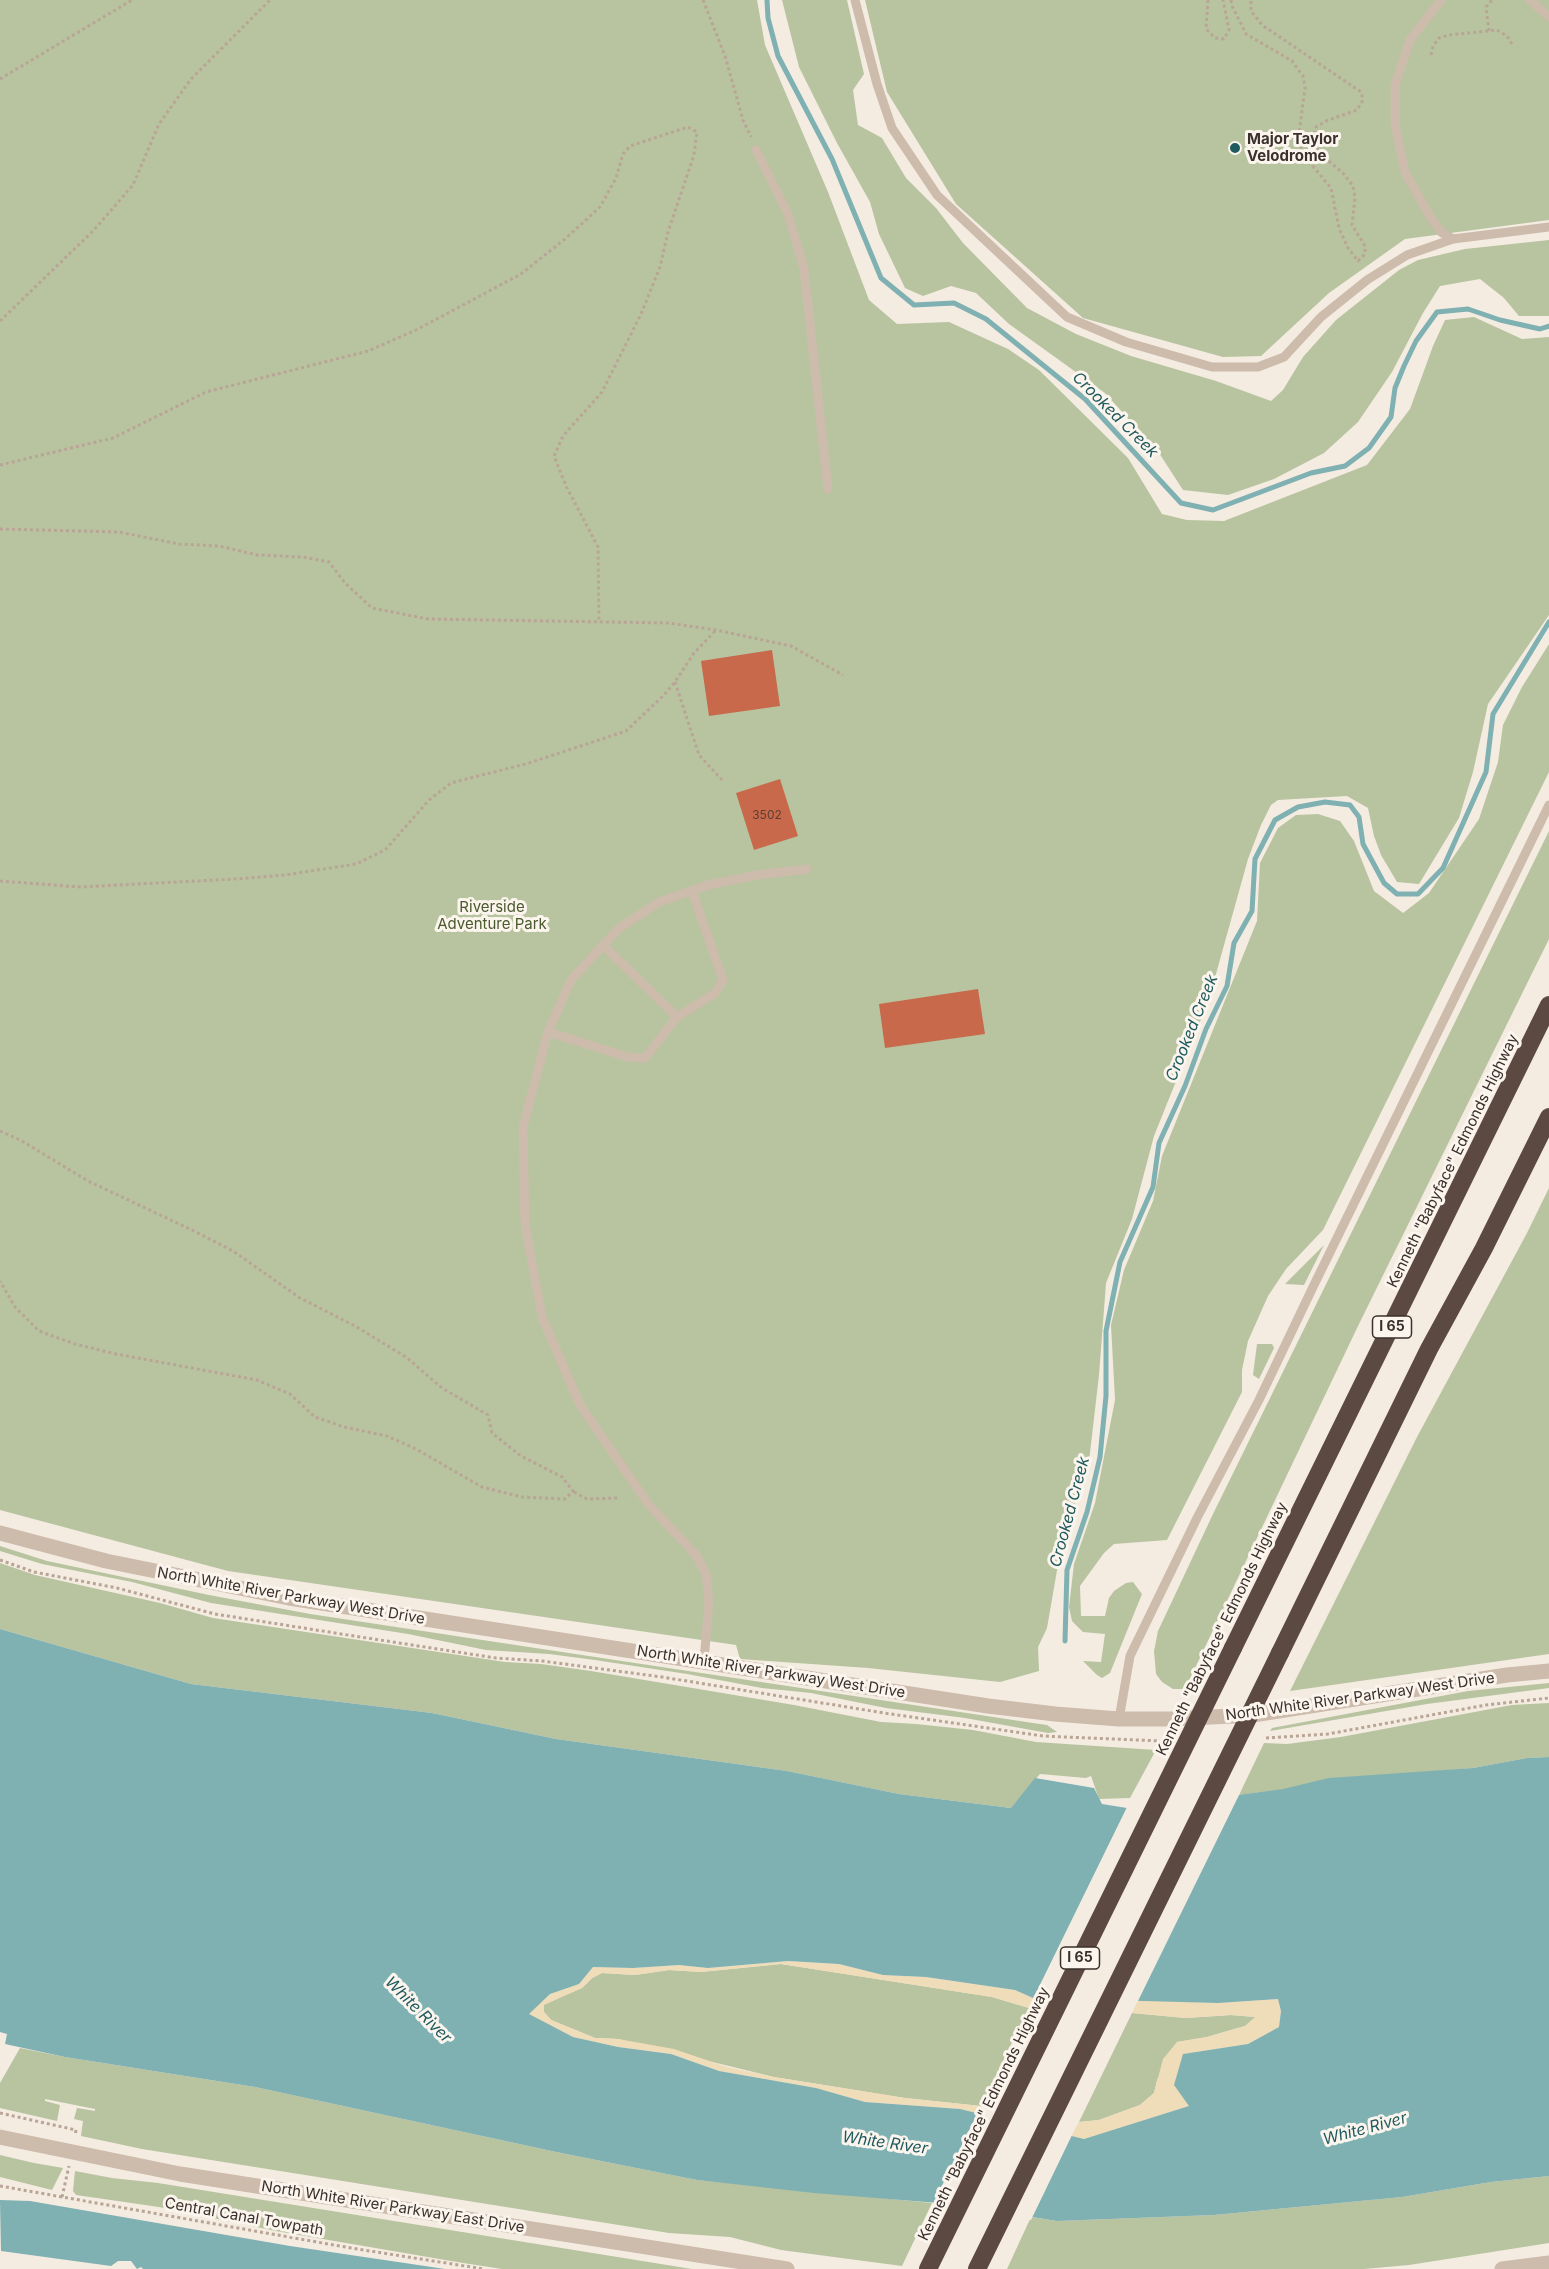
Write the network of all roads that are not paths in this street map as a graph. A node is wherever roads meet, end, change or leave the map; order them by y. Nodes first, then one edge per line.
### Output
1 (855, 0) edge
2 (1441, 0) edge
3 (1530, 0) edge
4 (1549, 17) edge
5 (756, 150) road end
6 (1549, 227) edge
7 (1453, 240) junction
8 (828, 489) dead end
9 (1549, 805) edge
10 (807, 869) dead end
11 (692, 891) junction
12 (603, 945) junction
13 (1549, 1005) edge
14 (677, 1017) junction
15 (548, 1032) junction
16 (1549, 1117) edge
17 (0, 1533) edge
18 (704, 1661) junction
19 (1549, 1671) edge
20 (1119, 1719) junction
21 (0, 2137) edge
22 (1549, 2263) edge
23 (787, 2269) edge
24 (928, 2269) edge
25 (977, 2269) edge
26 (1502, 2269) edge

1 - 7 lane
2 - 7 lane
3 - 4 lane
5 - 8 lane
6 - 7 lane
9 - 20 lane
10 - 11 lane
11 - 12 lane
11 - 14 lane
12 - 14 lane
12 - 15 lane
13 - 24 highway, Kenneth "Babyface" Edmonds Highway / I 65, bridge
14 - 15 lane
15 - 18 lane
16 - 25 highway, I 65, bridge
17 - 18 street, North White River Parkway West Drive
18 - 20 street, North White River Parkway West Drive
19 - 20 street, North White River Parkway West Drive
21 - 23 street, North White River Parkway East Drive
22 - 26 street

